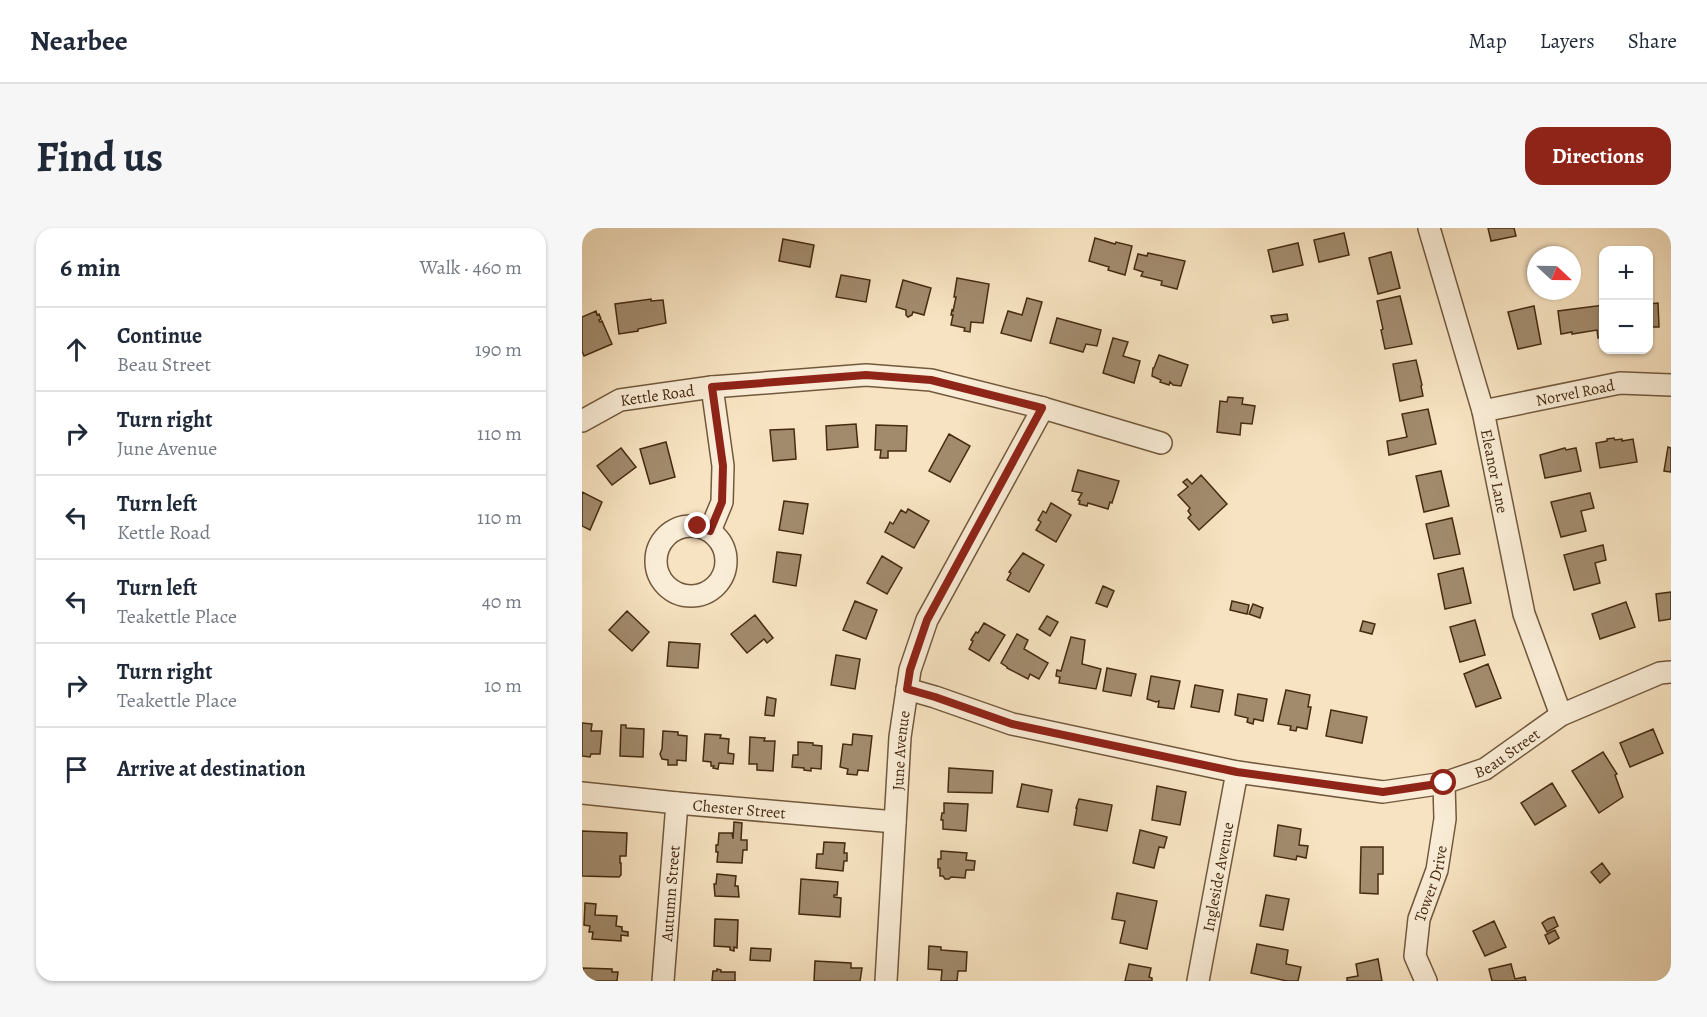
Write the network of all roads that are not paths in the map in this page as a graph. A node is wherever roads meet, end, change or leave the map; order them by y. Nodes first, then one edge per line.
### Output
1 (1429, 228) edge
2 (1671, 385) edge
3 (712, 387) junction
4 (1042, 408) junction
5 (1482, 411) junction
6 (582, 421) edge
7 (1161, 443) dead end
8 (710, 531) dead end
9 (1671, 672) edge
10 (907, 689) junction
11 (1561, 715) junction
12 (1237, 772) junction
13 (1444, 783) junction
14 (582, 793) edge
15 (677, 803) junction
16 (895, 822) junction
17 (663, 981) edge
18 (886, 981) edge
19 (1198, 981) edge
20 (1426, 981) edge

1 - 5 street, Eleanor Lane
2 - 5 street, Norvel Road
3 - 4 street, Kettle Road
3 - 6 street, Kettle Road
3 - 8 street
4 - 7 street, Kettle Road
4 - 10 street, June Avenue
5 - 11 street, Eleanor Lane
9 - 11 street, Beau Street
10 - 12 street, Beau Street
10 - 16 street, June Avenue
11 - 13 street, Beau Street
12 - 13 street, Beau Street
12 - 19 street, Ingleside Avenue
13 - 20 street, Tower Drive
14 - 15 street, Chester Street
15 - 16 street, Chester Street
15 - 17 street, Autumn Street
16 - 18 street, June Avenue

